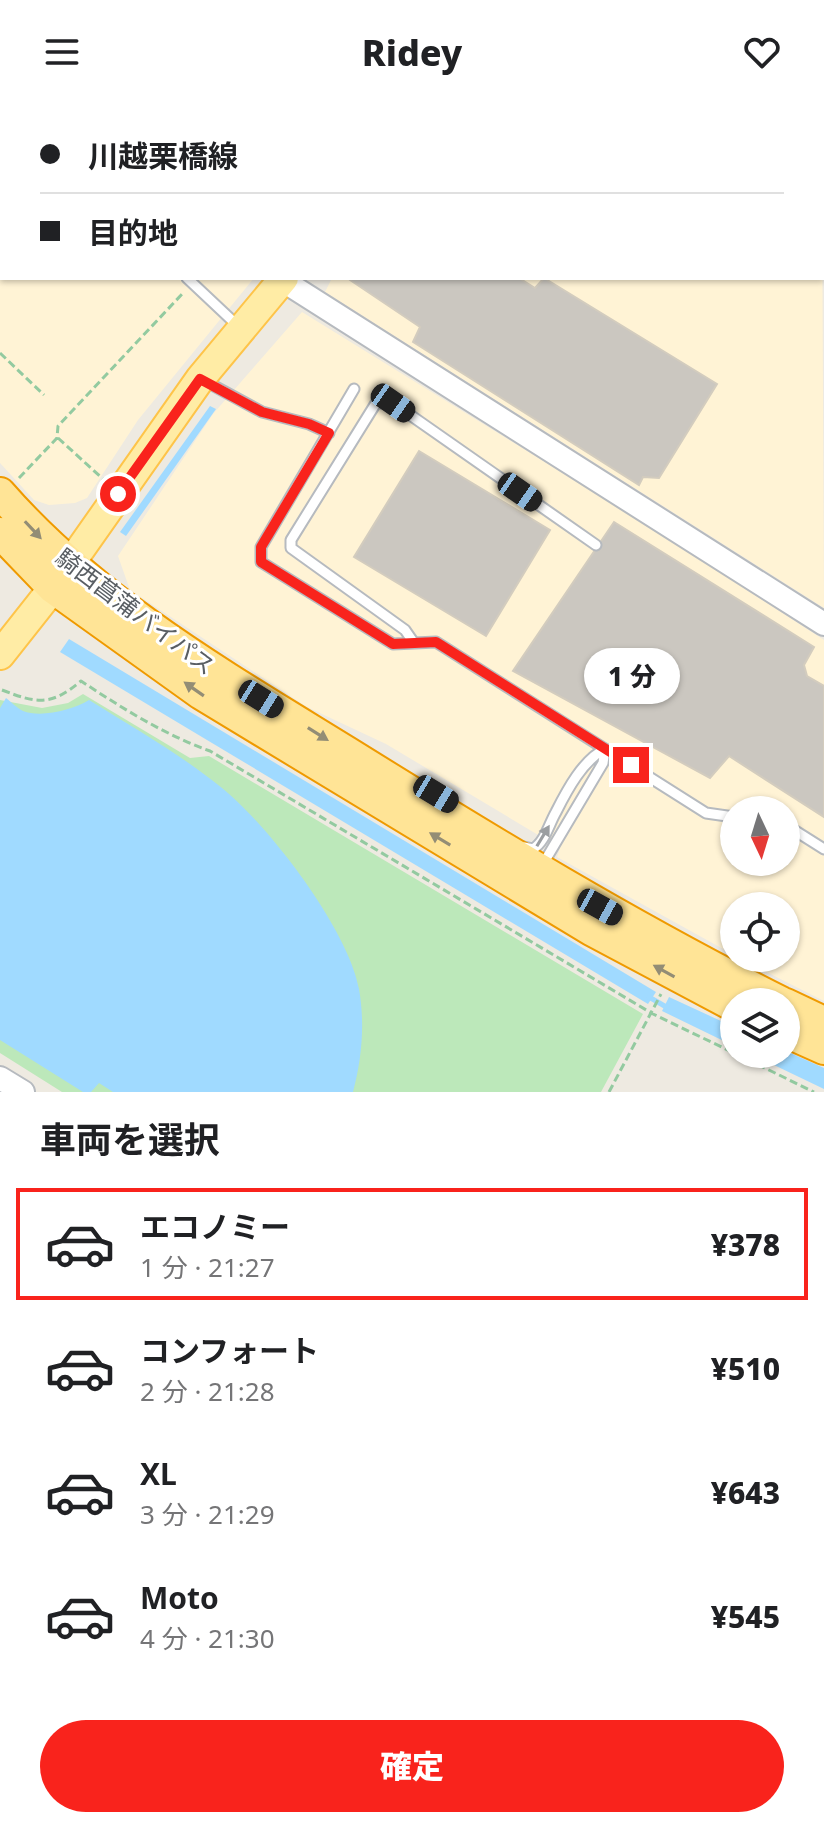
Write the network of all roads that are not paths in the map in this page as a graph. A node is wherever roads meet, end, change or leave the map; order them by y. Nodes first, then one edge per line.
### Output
1 (189, 280) edge
2 (282, 280) edge
3 (285, 280) edge
4 (241, 328) junction
5 (200, 379) junction
6 (354, 389) dead end
7 (329, 433) junction
8 (8, 487) edge
9 (0, 533) edge
10 (596, 545) dead end
11 (60, 576) junction
12 (824, 624) edge
13 (414, 643) junction
14 (0, 655) edge
15 (605, 749) junction
16 (355, 757) junction
17 (720, 815) edge
18 (800, 834) edge
19 (824, 849) edge
20 (550, 879) junction
21 (754, 988) edge
22 (720, 999) edge
23 (800, 1011) edge
24 (824, 1022) edge
25 (800, 1038) edge
26 (824, 1049) edge
27 (0, 1078) edge
28 (23, 1092) edge

1 - 4 lane
2 - 4 main road
3 - 12 street
4 - 5 main road
5 - 7 lane
5 - 11 main road
6 - 7 lane
7 - 13 lane
8 -> 11 highway, 騎西菖蒲バイパス
9 - 11 highway, 騎西菖蒲バイパス
10 - 13 lane
11 - 14 main road
11 -> 16 highway, 騎西菖蒲バイパス
22 -> 11 highway, 騎西菖蒲バイパス
13 - 15 lane
16 -> 15 lane
15 - 17 lane
15 - 20 lane
16 - 20 highway, 騎西菖蒲バイパス
18 - 19 lane
20 - 21 highway, 騎西菖蒲バイパス
23 - 24 highway, 騎西菖蒲バイパス
25 - 26 highway
27 - 28 street

